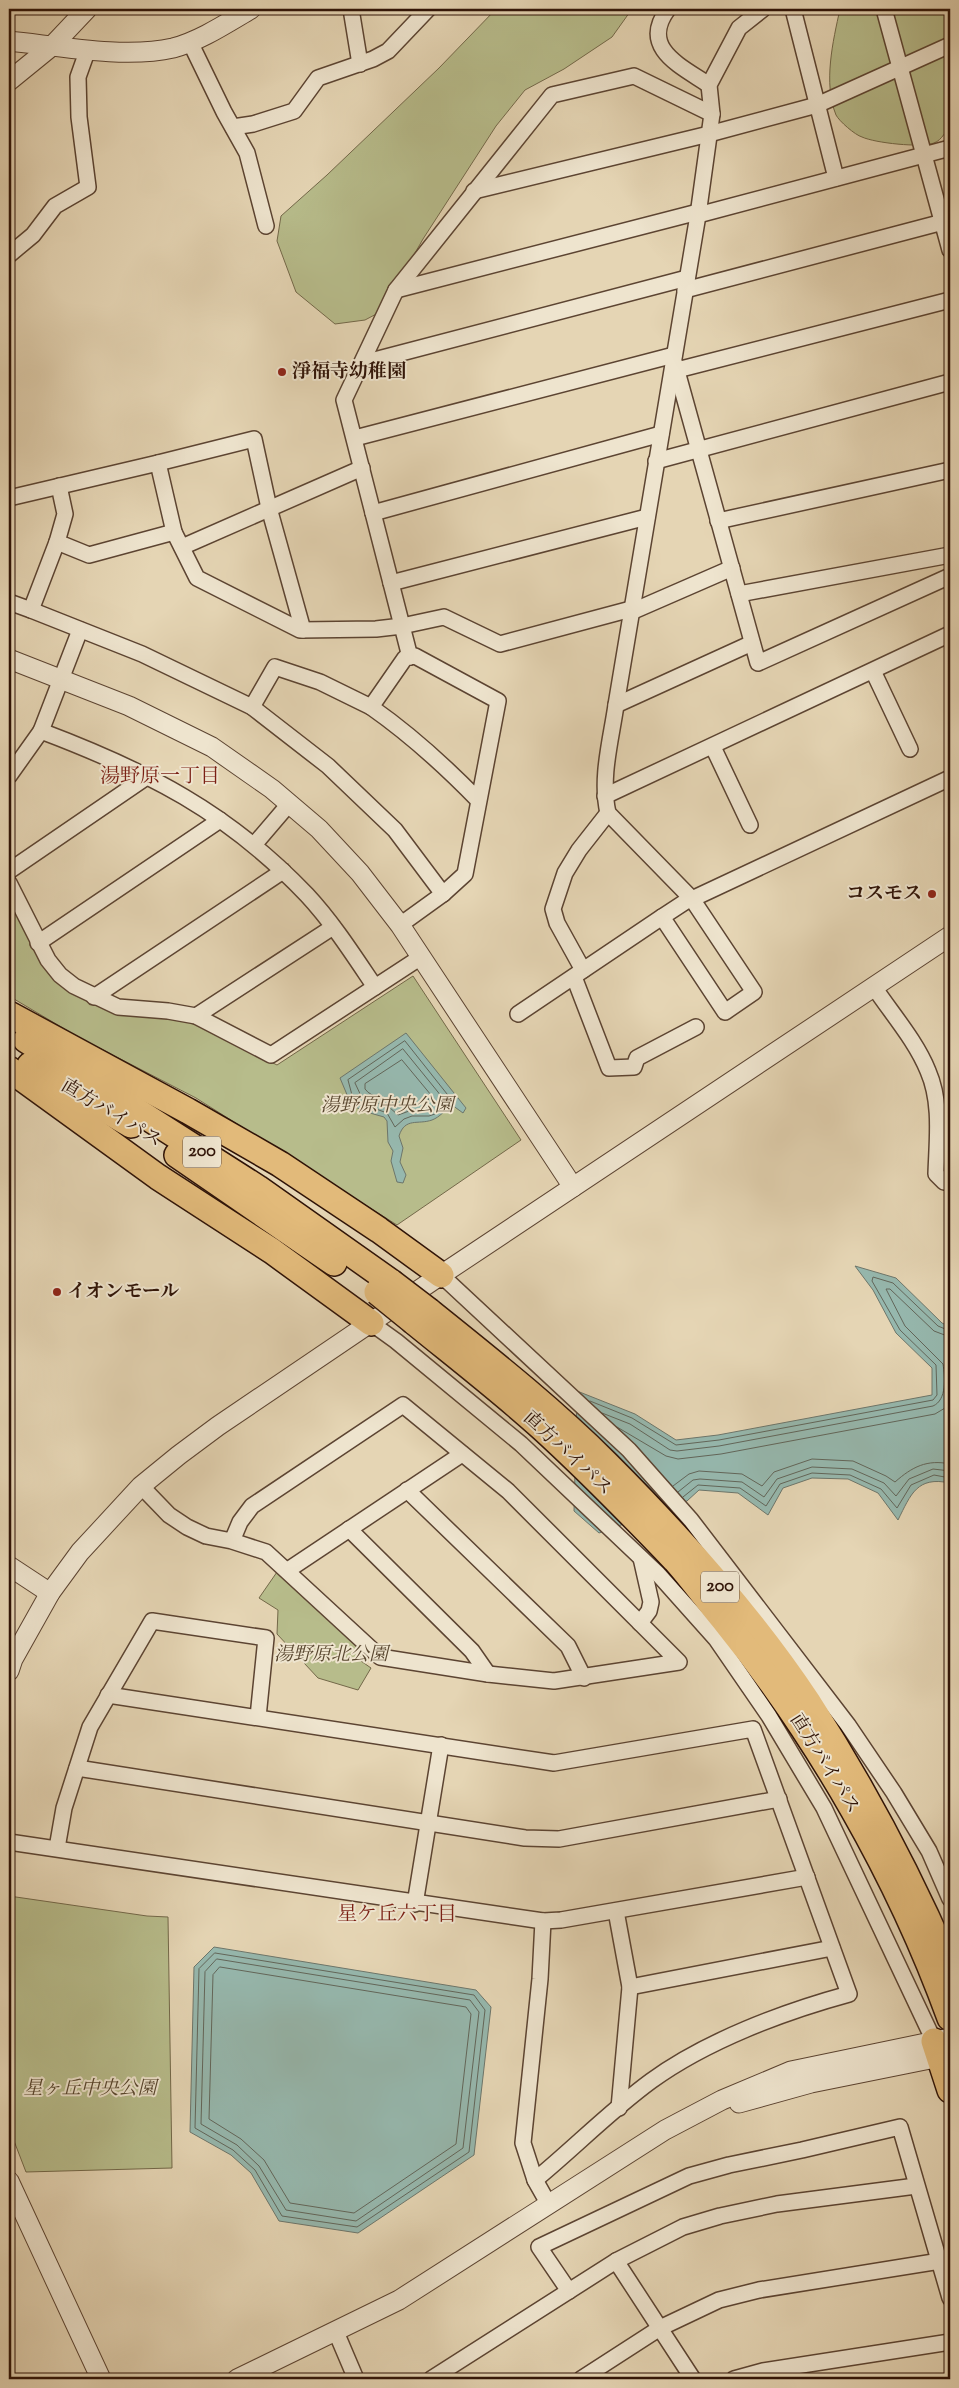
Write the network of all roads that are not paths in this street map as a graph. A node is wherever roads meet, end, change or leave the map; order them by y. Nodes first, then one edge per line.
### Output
1 (87, 9) edge
2 (252, 9) edge
3 (351, 9) edge
4 (428, 9) edge
5 (668, 9) edge
6 (763, 9) edge
7 (793, 9) edge
8 (884, 9) edge
9 (9, 41) edge
10 (190, 42) junction
11 (950, 45) edge
12 (52, 46) junction
13 (88, 49) junction
14 (360, 64) junction
15 (900, 67) junction
16 (9, 81) edge
17 (709, 85) junction
18 (817, 105) junction
19 (712, 114) junction
20 (233, 127) junction
21 (709, 134) junction
22 (950, 148) edge
23 (925, 155) junction
24 (836, 178) junction
25 (474, 191) junction
26 (698, 213) junction
27 (943, 222) junction
28 (266, 226) dead end
29 (950, 250) edge
30 (9, 255) edge
31 (686, 284) junction
32 (396, 290) junction
33 (950, 300) edge
34 (675, 361) junction
35 (363, 363) junction
36 (950, 382) edge
37 (661, 434) junction
38 (355, 438) junction
39 (698, 448) junction
40 (656, 460) junction
41 (158, 463) junction
42 (362, 468) junction
43 (950, 470) edge
44 (59, 486) junction
45 (9, 498) edge
46 (270, 508) junction
47 (374, 513) junction
48 (647, 517) junction
49 (718, 521) junction
50 (174, 532) junction
51 (57, 542) junction
52 (182, 547) junction
53 (950, 555) edge
54 (732, 568) junction
55 (950, 576) edge
56 (391, 583) junction
57 (739, 594) junction
58 (9, 602) edge
59 (31, 610) junction
60 (631, 610) junction
61 (402, 626) junction
62 (80, 630) junction
63 (303, 630) junction
64 (950, 634) edge
65 (752, 643) junction
66 (410, 657) junction
67 (9, 660) edge
68 (873, 671) junction
69 (61, 680) junction
70 (616, 705) junction
71 (252, 707) junction
72 (371, 707) junction
73 (41, 731) junction
74 (713, 747) junction
75 (910, 749) dead end
76 (9, 776) edge
77 (148, 776) junction
78 (950, 778) edge
79 (604, 796) junction
80 (479, 801) junction
81 (289, 804) junction
82 (608, 813) junction
83 (220, 820) junction
84 (750, 825) dead end
85 (254, 845) junction
86 (9, 871) edge
87 (282, 871) junction
88 (9, 883) edge
89 (443, 894) junction
90 (692, 898) junction
91 (662, 918) junction
92 (400, 925) junction
93 (333, 927) junction
94 (950, 936) edge
95 (38, 943) junction
96 (421, 957) junction
97 (578, 974) junction
98 (375, 987) junction
99 (874, 987) junction
100 (94, 997) junction
101 (9, 1014) edge
102 (518, 1014) dead end
103 (196, 1016) junction
104 (696, 1027) dead end
105 (9, 1029) edge
106 (9, 1052) edge
107 (9, 1069) edge
108 (950, 1113) edge
109 (937, 1122) junction
110 (950, 1180) edge
111 (573, 1187) junction
112 (441, 1275) junction
113 (384, 1287) junction
114 (371, 1324) junction
115 (462, 1454) junction
116 (141, 1486) junction
117 (407, 1490) junction
118 (349, 1529) junction
119 (232, 1540) junction
120 (641, 1558) junction
121 (9, 1566) edge
122 (288, 1570) junction
123 (50, 1593) junction
124 (640, 1623) junction
125 (9, 1671) edge
126 (488, 1674) junction
127 (584, 1678) junction
128 (108, 1694) junction
129 (258, 1717) junction
130 (441, 1745) junction
131 (77, 1768) junction
132 (779, 1798) junction
133 (428, 1825) junction
134 (9, 1842) edge
135 (57, 1848) junction
136 (807, 1876) junction
137 (950, 1899) edge
138 (415, 1904) junction
139 (616, 1911) junction
140 (542, 1921) junction
141 (924, 1930) junction
142 (832, 1948) junction
143 (950, 1969) edge
144 (630, 1986) junction
145 (950, 2018) edge
146 (943, 2048) edge
147 (950, 2090) edge
148 (619, 2108) junction
149 (535, 2180) junction
150 (9, 2181) edge
151 (916, 2186) junction
152 (548, 2203) junction
153 (616, 2261) junction
154 (940, 2261) junction
155 (569, 2291) junction
156 (950, 2298) edge
157 (660, 2328) junction
158 (336, 2332) junction
159 (950, 2342) edge
160 (101, 2379) edge
161 (237, 2379) edge
162 (356, 2379) edge
163 (431, 2379) edge
164 (581, 2379) edge
165 (693, 2379) edge
166 (734, 2379) edge

1 - 12 street
2 - 10 street
3 - 14 street
4 - 14 street
5 - 17 street
6 - 17 street
7 - 18 street
8 - 15 street
9 - 12 street
10 - 13 street
10 - 20 street
11 - 15 street
12 - 13 street
12 - 16 street
13 - 30 street
14 - 20 street
15 - 18 street
15 - 23 street
17 - 19 street
18 - 21 street
18 - 24 street
19 - 21 street
19 - 25 street
20 - 28 street
21 - 25 street
21 - 26 street
22 - 23 street
23 - 24 street
23 - 27 street
24 - 26 street
25 - 32 street
26 - 31 street
26 - 32 street
27 - 29 street
27 - 31 street
31 - 34 street
31 - 35 street
32 - 35 street
33 - 34 street
34 - 37 street
34 - 38 street
34 - 39 street
35 - 38 street
36 - 39 street
37 - 40 street
37 - 47 street
38 - 42 street
39 - 40 street
39 - 49 street
40 - 48 street
41 - 44 street
41 - 46 street
41 - 50 street
42 - 46 street
42 - 47 street
43 - 49 street
44 - 45 street
44 - 51 street
46 - 52 street
46 - 63 street
47 - 56 street
48 - 56 street
48 - 60 street
49 - 54 street
50 - 51 street
50 - 52 street
51 - 59 street
52 - 63 street
53 - 57 street
54 - 57 street
54 - 60 street
55 - 65 street
56 - 61 street
57 - 65 street
58 - 59 street
59 - 62 street
60 - 61 street
60 - 70 street
61 - 63 street
61 - 66 street
62 - 69 street
62 - 71 street
64 - 68 street
65 - 70 street
66 - 72 street
66 - 80 street
67 - 69 street
68 - 74 street
68 - 75 street
69 - 73 street
69 - 81 street
70 - 79 street
71 - 72 street
71 - 89 street
72 - 80 street
73 - 76 street
73 - 77 street
74 - 79 street
74 - 84 street
77 - 83 street
77 - 86 street
78 - 90 street
79 - 82 street
80 - 89 street
81 - 85 street
81 - 92 street
82 - 90 street
82 - 97 street
83 - 85 street
83 - 95 street
85 - 87 street
87 - 93 street
87 - 100 street
88 - 95 street
89 - 92 street
90 - 91 street
90 - 91 street
91 - 97 street
92 - 96 street
93 - 98 street
93 - 103 street
94 - 99 street
95 - 100 street
96 - 98 street
96 - 111 street
97 - 102 street
97 - 104 street
98 - 103 street
99 - 109 street
99 - 111 street
100 - 103 street
101 - 112 highway
105 - 113 highway, 直方バイパス / 200
106 - 113 highway, 直方バイパス / 200
107 - 114 highway
108 - 109 street
109 - 110 street
111 - 112 street
112 - 114 street
112 - 137 street
113 - 141 highway, 直方バイパス / 200, bridge
114 - 116 street
114 - 120 street
115 - 117 street
115 - 119 street
115 - 124 street
116 - 119 street
116 - 123 street
117 - 118 street
117 - 127 street
118 - 122 street
118 - 126 street
119 - 122 street
120 - 124 street
120 - 146 street
121 - 123 street
122 - 126 street
123 - 125 street
124 - 127 street
126 - 127 street
128 - 129 street
128 - 129 street
128 - 131 street
129 - 130 street
130 - 132 street
130 - 133 street
131 - 133 street
131 - 135 street
132 - 133 street
132 - 136 street
133 - 138 street
134 - 135 street
135 - 138 street
136 - 139 street
136 - 142 street
138 - 140 street
139 - 140 street
139 - 144 street
140 - 149 street
141 - 143 highway, 直方バイパス / 200
141 - 145 highway, 直方バイパス / 200
142 - 144 street
142 - 148 street
144 - 148 street
146 - 147 highway
146 - 152 street
148 - 149 street
149 - 152 street
150 - 160 street
151 - 153 street
151 - 154 street
151 - 155 street
152 - 158 street
153 - 155 street
153 - 157 street
154 - 156 street
154 - 157 street
155 - 163 street
157 - 164 street
157 - 165 street
158 - 161 street
158 - 162 street
159 - 166 street

